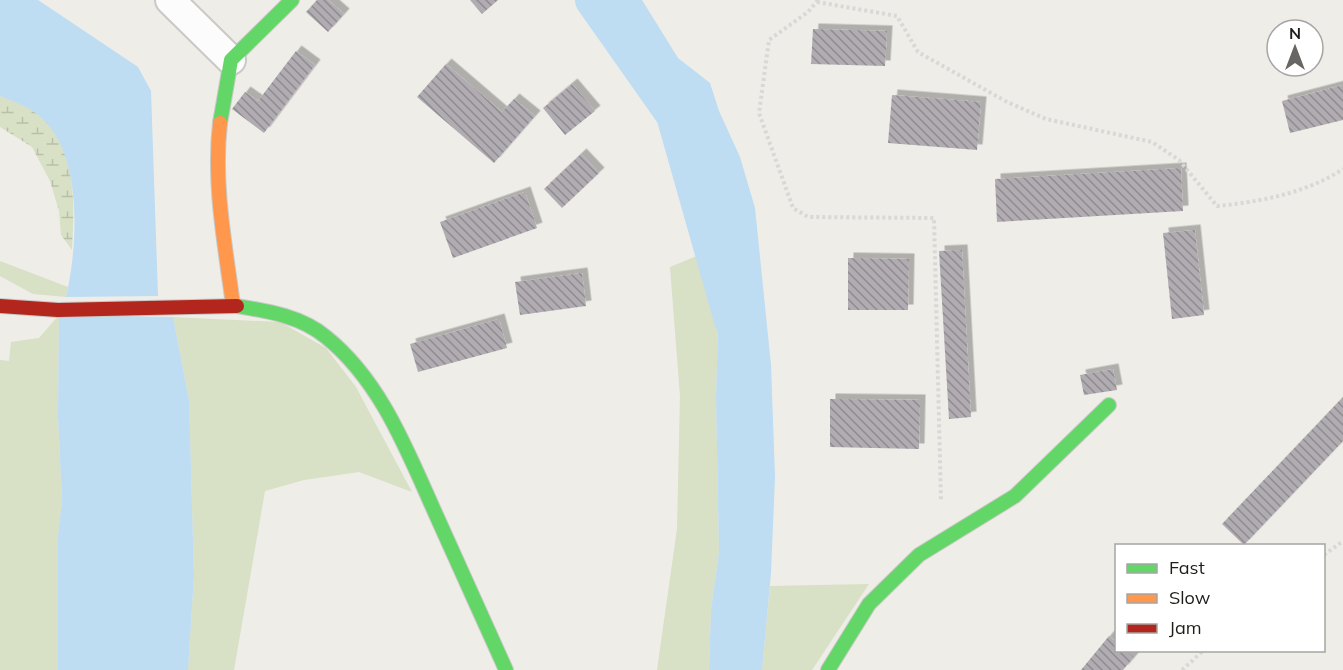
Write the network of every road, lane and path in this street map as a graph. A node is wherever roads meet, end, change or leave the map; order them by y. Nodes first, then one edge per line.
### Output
1 (170, 0) edge
2 (292, 0) edge
3 (817, 1) edge
4 (231, 60) junction
5 (1343, 169) edge
6 (233, 305) junction
7 (0, 306) edge
8 (1109, 405) dead end
9 (943, 541) junction
10 (1343, 542) edge
11 (1325, 554) edge
12 (1203, 652) edge
13 (506, 670) edge
14 (828, 670) edge
15 (1182, 670) edge

1 - 4 street
2 - 4 street
3 - 5 path
3 - 9 path
4 - 6 street
6 - 7 street
6 - 13 street
8 - 9 street
9 - 14 street
10 - 11 path
12 - 15 path

